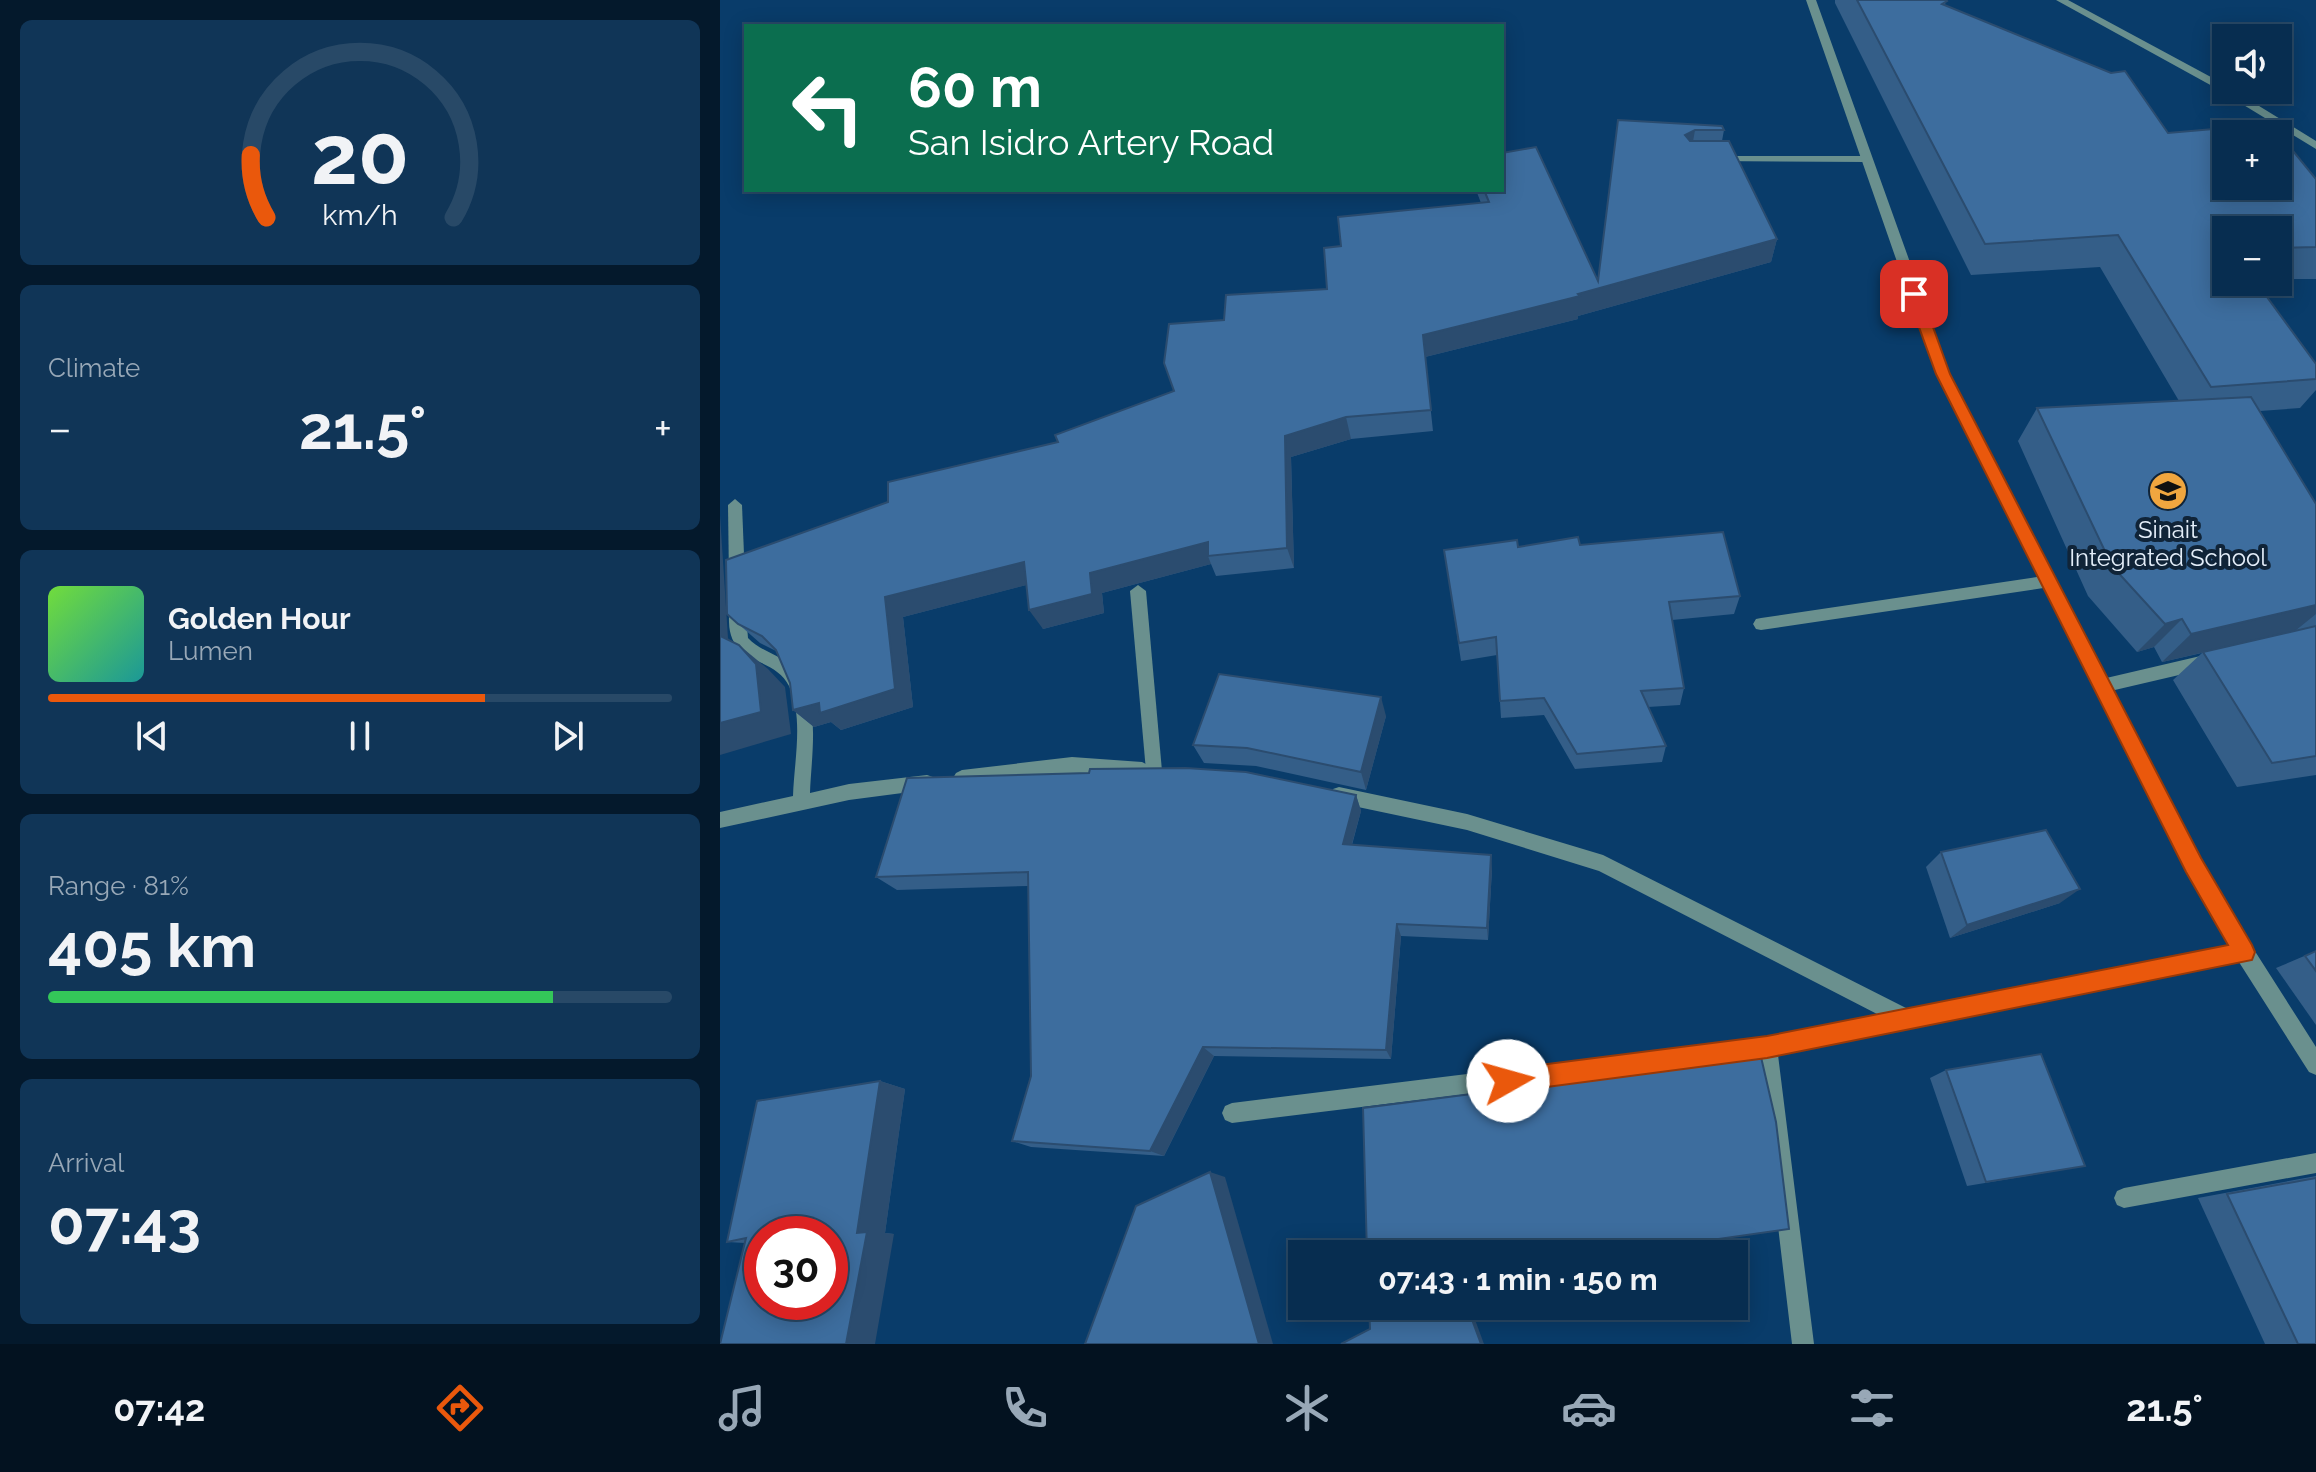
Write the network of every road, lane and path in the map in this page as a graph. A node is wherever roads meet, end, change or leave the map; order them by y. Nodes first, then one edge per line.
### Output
1 (1811, 0) edge
2 (2061, 0) edge
3 (2316, 146) edge
4 (1704, 159) edge
5 (1866, 159) junction
6 (735, 505) dead end
7 (2050, 581) junction
8 (1138, 591) edge
9 (1761, 624) dead end
10 (2221, 658) edge
11 (2102, 686) junction
12 (1316, 790) edge
13 (801, 803) junction
14 (720, 820) edge
15 (2244, 952) junction
16 (1907, 1019) junction
17 (1767, 1047) junction
18 (2316, 1065) edge
19 (1232, 1113) dead end
20 (2316, 1163) edge
21 (2124, 1198) dead end
22 (1803, 1344) edge

1 - 5 street
2 - 3 street
4 - 5 street
5 - 7 street
6 - 13 street
7 - 9 street
7 - 11 street
8 - 13 street
10 - 11 street
11 - 15 street
12 - 16 street
13 - 14 street
15 - 16 street
15 - 18 street
16 - 17 street
17 - 19 street
17 - 22 street
20 - 21 street

